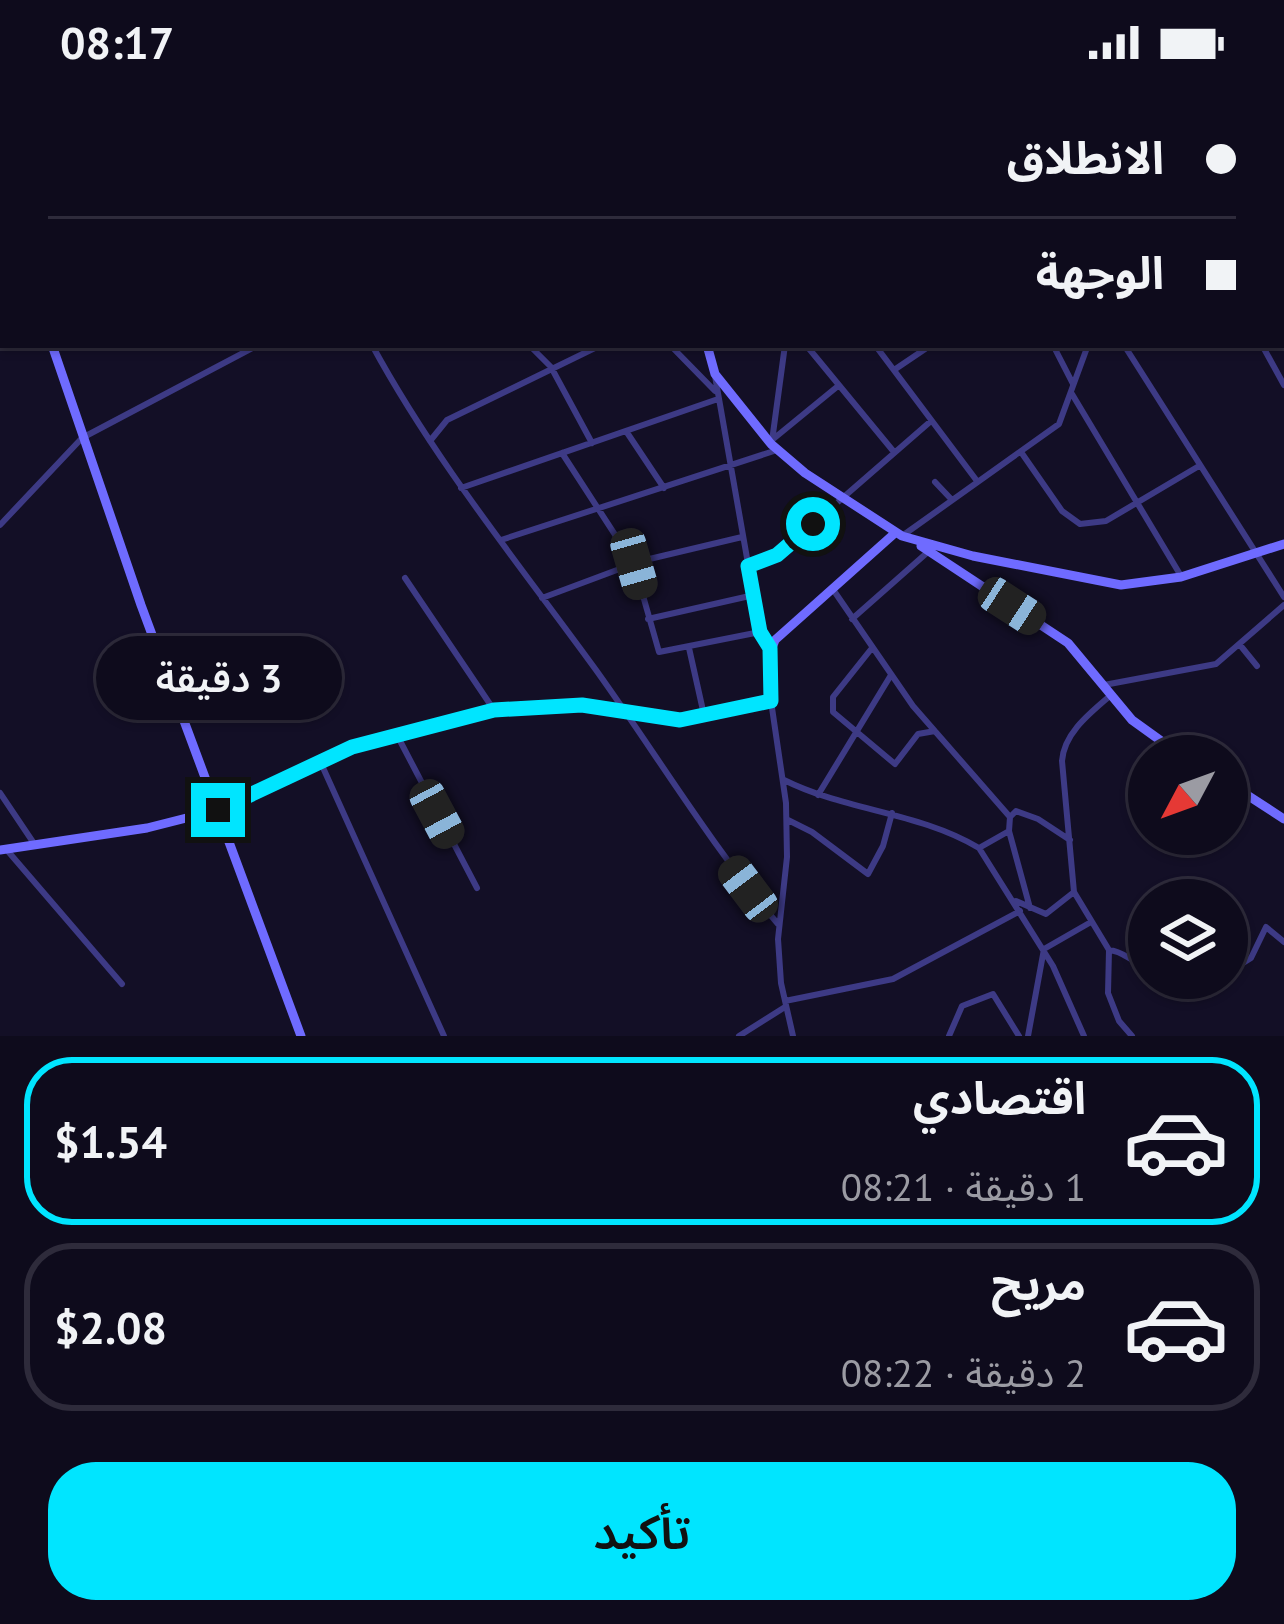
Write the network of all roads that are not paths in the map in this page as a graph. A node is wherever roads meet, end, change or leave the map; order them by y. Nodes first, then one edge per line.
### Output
1 (53, 348) edge
2 (252, 348) edge
3 (374, 348) edge
4 (532, 348) edge
5 (594, 348) edge
6 (673, 348) edge
7 (707, 348) edge
8 (785, 348) edge
9 (808, 348) edge
10 (877, 348) edge
11 (927, 348) edge
12 (1055, 348) edge
13 (1087, 348) edge
14 (1126, 348) edge
15 (1264, 348) edge
16 (550, 367) junction
17 (894, 370) junction
18 (715, 374) junction
19 (1073, 384) junction
20 (1284, 385) edge
21 (838, 386) junction
22 (1072, 394) junction
23 (718, 396) junction
24 (932, 422) junction
25 (626, 431) junction
26 (82, 438) junction
27 (430, 441) junction
28 (592, 443) junction
29 (773, 445) junction
30 (894, 452) junction
31 (1022, 452) junction
32 (562, 453) junction
33 (1199, 466) junction
34 (729, 468) junction
35 (935, 482) dead end
36 (978, 482) junction
37 (461, 488) junction
38 (664, 488) junction
39 (840, 498) junction
40 (952, 500) junction
41 (1138, 502) junction
42 (599, 509) junction
43 (0, 525) edge
44 (903, 536) junction
45 (742, 537) junction
46 (500, 540) junction
47 (1284, 544) edge
48 (929, 551) junction
49 (1255, 553) junction
50 (974, 556) junction
51 (634, 564) junction
52 (748, 566) junction
53 (965, 574) junction
54 (405, 578) dead end
55 (1181, 578) junction
56 (832, 587) junction
57 (754, 595) junction
58 (542, 598) junction
59 (1284, 601) edge
60 (648, 619) junction
61 (853, 619) junction
62 (760, 632) junction
63 (1240, 645) junction
64 (872, 647) junction
65 (689, 648) junction
66 (770, 648) junction
67 (1258, 667) dead end
68 (891, 676) junction
69 (1107, 690) junction
70 (771, 701) junction
71 (494, 710) junction
72 (626, 714) junction
73 (704, 716) junction
74 (935, 731) junction
75 (856, 733) junction
76 (396, 734) junction
77 (1151, 735) edge
78 (320, 760) junction
79 (784, 779) junction
80 (0, 793) edge
81 (818, 795) junction
82 (1248, 796) edge
83 (218, 810) junction
84 (892, 813) junction
85 (1010, 817) junction
86 (1284, 819) edge
87 (788, 820) junction
88 (1009, 831) junction
89 (1070, 840) junction
90 (35, 845) junction
91 (979, 848) junction
92 (2, 850) edge
93 (477, 888) dead end
94 (1075, 892) junction
95 (1012, 898) junction
96 (1030, 908) junction
97 (1019, 910) junction
98 (1090, 922) junction
99 (778, 924) junction
100 (1284, 942) edge
101 (1044, 949) junction
102 (1109, 950) junction
103 (1128, 958) edge
104 (1248, 960) edge
105 (122, 985) dead end
106 (784, 1004) junction
107 (302, 1036) edge
108 (444, 1036) edge
109 (740, 1036) edge
110 (793, 1036) edge
111 (949, 1036) edge
112 (1019, 1036) edge
113 (1028, 1036) edge
114 (1084, 1036) edge
115 (1132, 1036) edge

1 - 26 street
2 - 26 street
3 - 27 street
4 - 16 street
5 - 16 street
6 - 23 street
7 - 18 street
8 - 29 street
9 - 21 street
10 - 17 street
11 - 17 street
12 - 19 street
13 - 19 street
14 - 33 street
15 - 20 street
16 - 27 street
16 - 28 street
17 - 24 street
18 - 23 street
18 - 29 street
19 - 22 street
21 - 29 street
21 - 30 street
22 - 31 street
22 - 41 street
23 - 25 street
23 - 34 street
24 - 30 street
24 - 36 street
25 - 28 street
25 - 38 street
26 - 43 street
26 - 83 street
27 - 37 street
28 - 32 street
29 - 34 street
29 - 39 street
30 - 39 street
31 - 36 street
31 - 41 street
32 - 37 street
32 - 42 street
33 - 41 street
33 - 49 street
34 - 38 street
34 - 45 street
35 - 40 street
36 - 40 street
37 - 46 street
38 - 42 street
39 - 44 street
39 - 52 street
40 - 44 street
41 - 55 street
42 - 46 street
42 - 51 street
44 - 48 street
44 - 50 street
44 - 56 street
45 - 51 street
45 - 52 street
46 - 58 street
47 - 49 street
48 - 53 street
48 - 61 street
49 - 55 street
49 - 59 street
50 - 53 street
50 - 55 street
51 - 58 street
51 - 60 street
52 - 57 street
53 - 69 street
54 - 71 street
56 - 61 street
56 - 66 street
57 - 60 street
57 - 62 street
58 - 72 street
59 - 63 street
60 - 65 street
61 - 64 street
62 - 65 street
62 - 66 street
63 - 67 street
63 - 69 street
64 - 68 street
64 - 75 street
65 - 73 street
66 - 70 street
68 - 74 street
68 - 75 street
69 - 77 street
69 - 89 street
70 - 73 street
70 - 79 street
71 - 72 street
71 - 76 street
72 - 73 street
72 - 99 street
74 - 75 street
74 - 85 street
75 - 81 street
76 - 78 street
76 - 93 street
78 - 83 street
78 - 108 street
79 - 81 street
79 - 87 street
80 - 90 street
81 - 84 street
82 - 86 street
83 - 90 street
83 - 107 street
84 - 87 street
84 - 91 street
85 - 88 street
85 - 89 street
87 - 99 street
88 - 91 street
88 - 96 street
89 - 94 street
90 - 92 street
91 - 95 street
92 - 105 street
94 - 96 street
94 - 98 street
95 - 96 street
95 - 97 street
97 - 101 street
97 - 106 street
98 - 101 street
98 - 102 street
99 - 106 street
100 - 104 street
101 - 113 street
101 - 114 street
102 - 103 street
102 - 115 street
106 - 109 street
106 - 110 street
111 - 112 street

